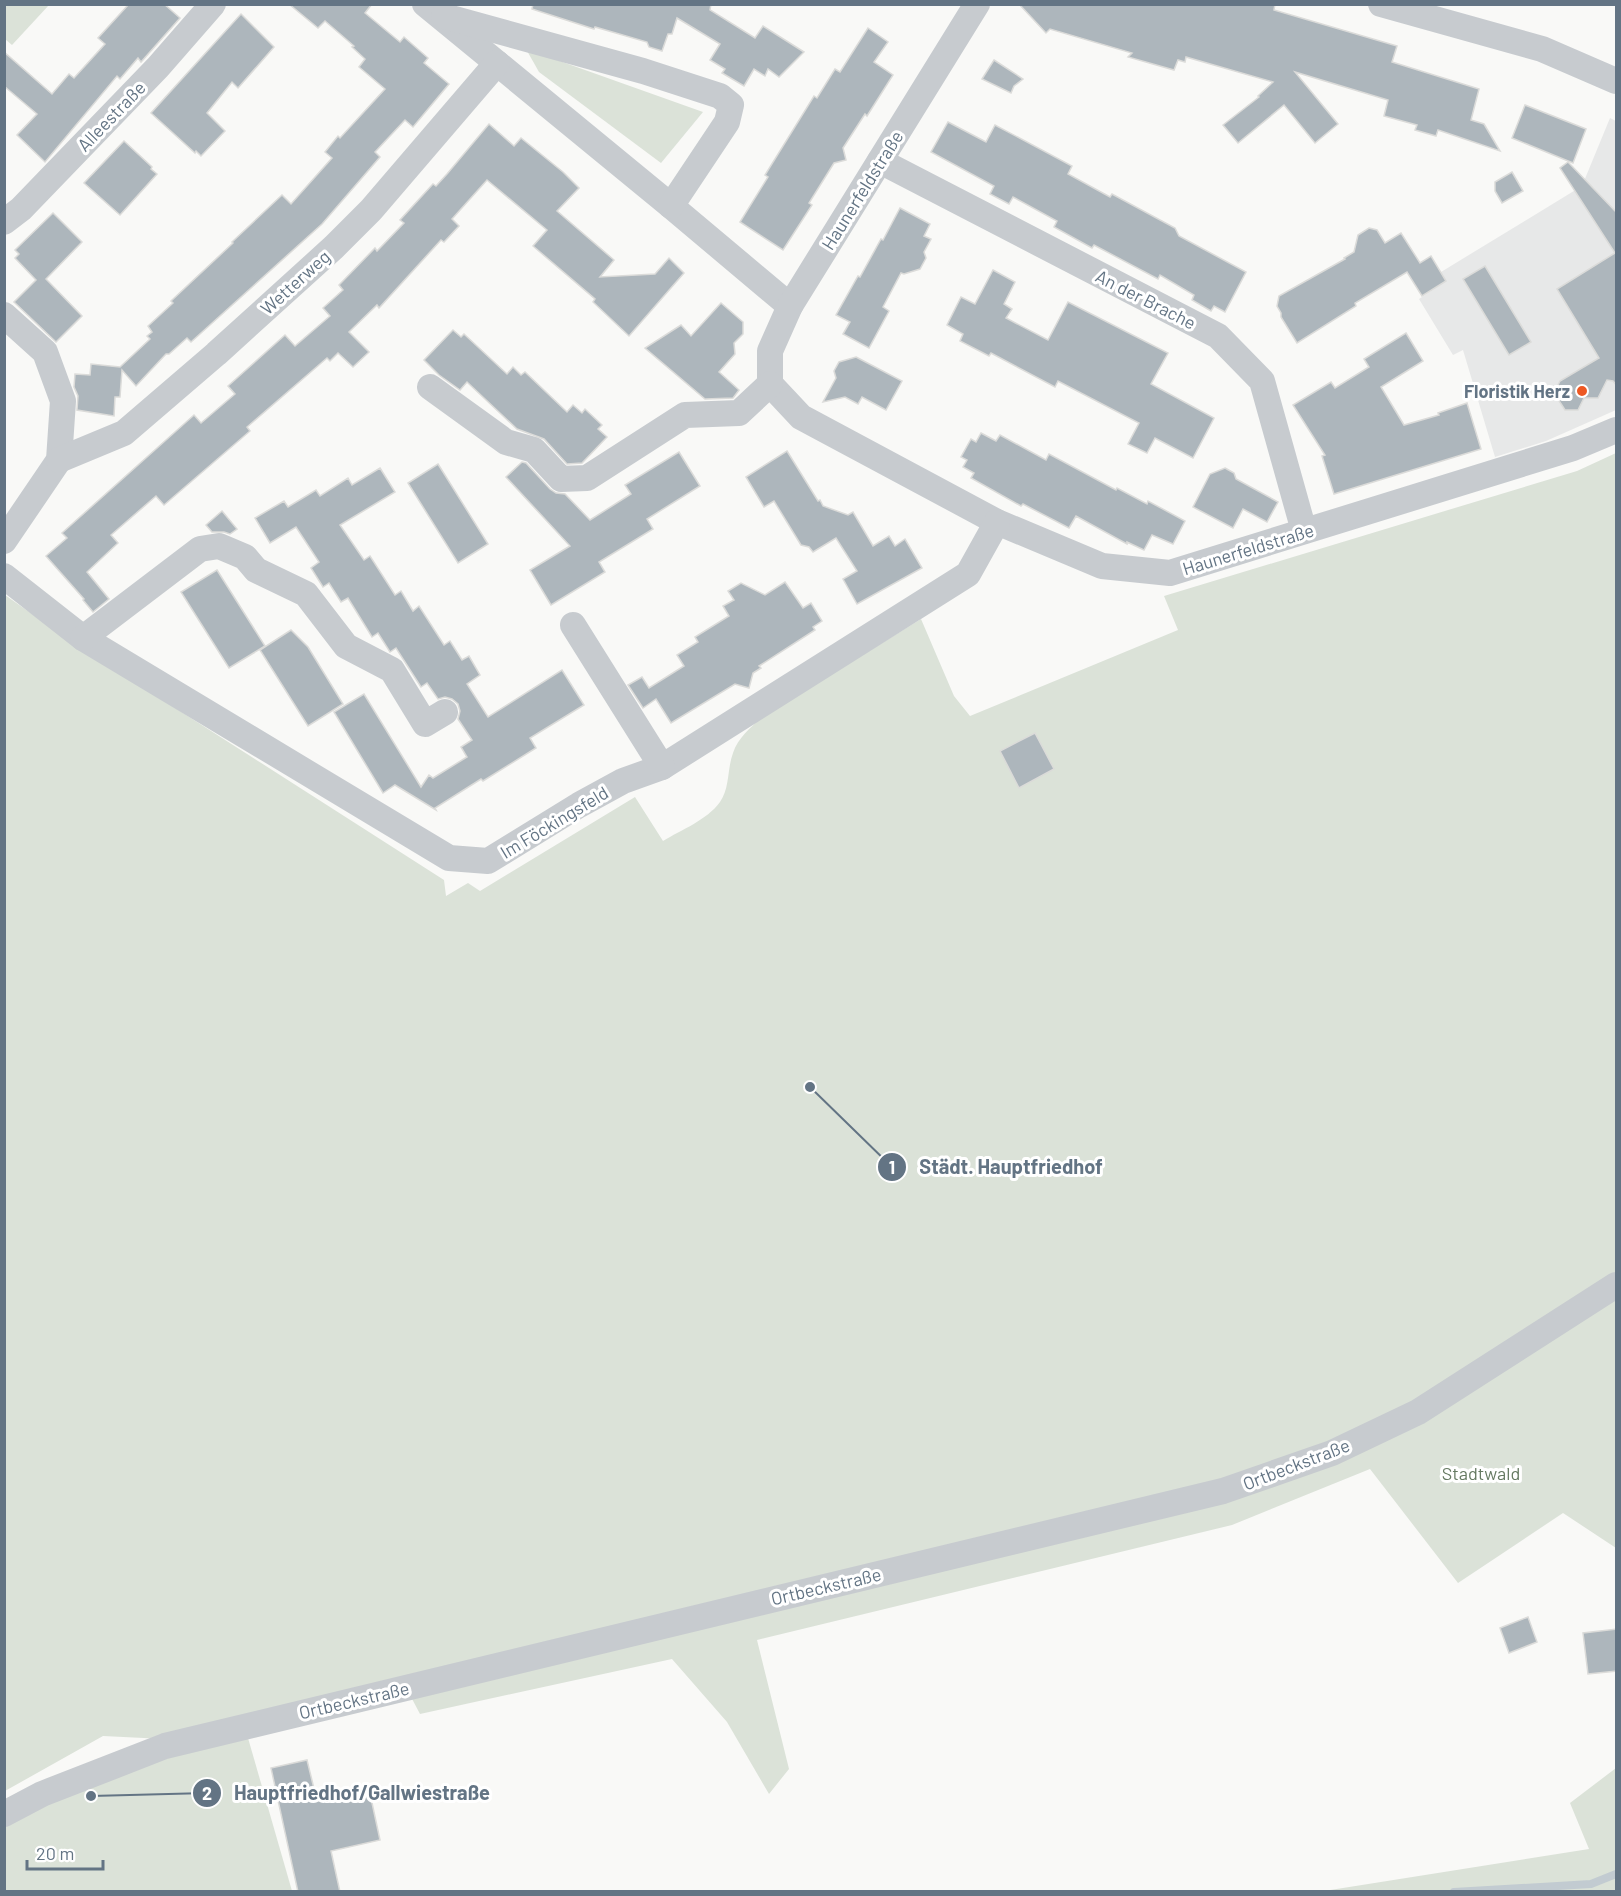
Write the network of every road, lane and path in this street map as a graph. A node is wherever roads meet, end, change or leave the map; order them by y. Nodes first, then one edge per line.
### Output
1 (213, 4) edge
2 (977, 4) edge
3 (1381, 4) edge
4 (430, 9) edge
5 (496, 63) junction
6 (1617, 81) edge
7 (880, 161) junction
8 (671, 206) junction
9 (10, 208) edge
10 (790, 306) junction
11 (4, 315) edge
12 (770, 384) junction
13 (430, 387) dead end
14 (1617, 430) edge
15 (59, 460) junction
16 (997, 522) junction
17 (1304, 531) junction
18 (4, 541) edge
19 (4, 576) edge
20 (573, 625) dead end
21 (83, 638) junction
22 (446, 712) dead end
23 (662, 767) junction
24 (1617, 1285) edge
25 (4, 1814) edge

1 - 9 street, Alleestraße
2 - 7 street, Haunerfeldstraße
3 - 6 street
4 - 5 street
4 - 8 street
5 - 8 street
5 - 15 street, Wetterweg
7 - 10 street, Haunerfeldstraße
7 - 17 street, An der Brache
8 - 10 street
10 - 12 street, Haunerfeldstraße
11 - 15 street
12 - 13 street
12 - 16 street, Haunerfeldstraße
14 - 17 street, Haunerfeldstraße
15 - 18 street
16 - 17 street, Haunerfeldstraße
16 - 23 street, Im Föckingsfeld
19 - 21 street, Im Föckingsfeld
20 - 23 street
21 - 22 street
21 - 23 street, Im Föckingsfeld
24 - 25 street, Ortbeckstraße

